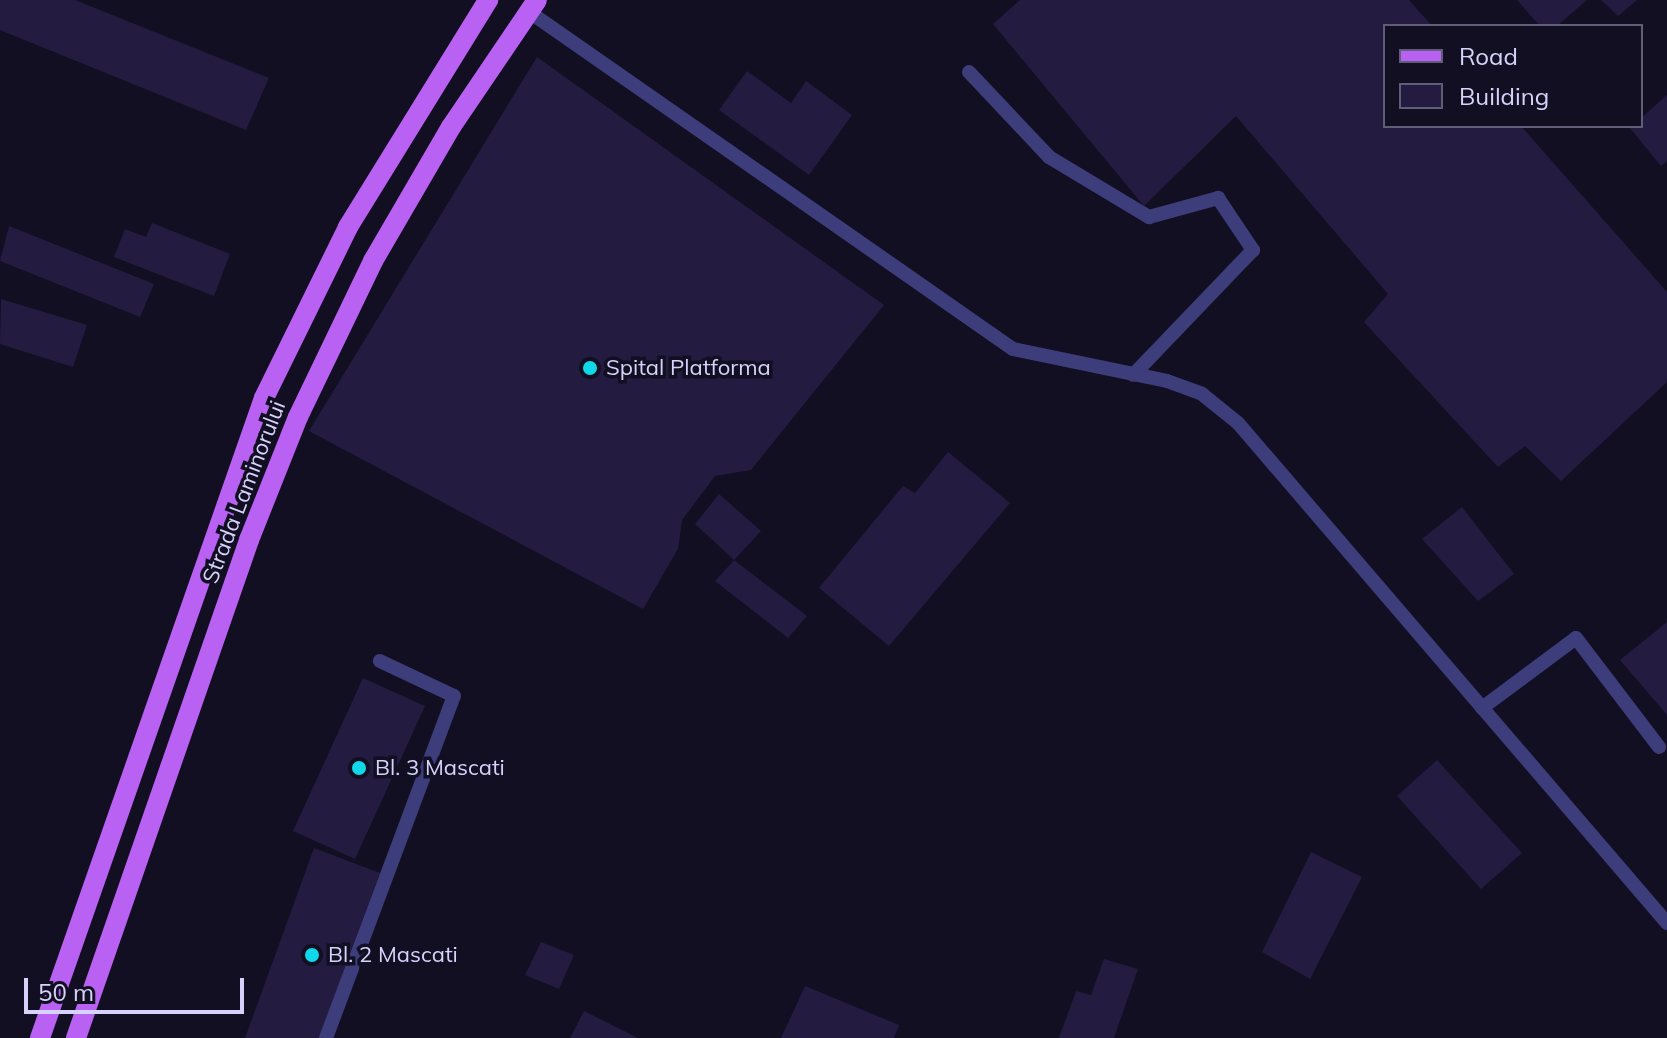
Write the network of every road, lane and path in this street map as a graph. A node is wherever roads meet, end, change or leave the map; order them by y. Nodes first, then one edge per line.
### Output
1 (488, 0) edge
2 (527, 4) edge
3 (969, 72) dead end
4 (1133, 375) junction
5 (380, 661) dead end
6 (1482, 708) junction
7 (1659, 747) dead end
8 (1667, 923) edge
9 (40, 1038) edge
10 (76, 1038) edge
11 (326, 1038) edge

1 - 9 main road, Strada Laminorului
2 - 4 lane
2 - 10 main road, Strada Laminorului
3 - 4 lane
4 - 6 lane
5 - 11 lane
6 - 7 lane
6 - 8 lane

